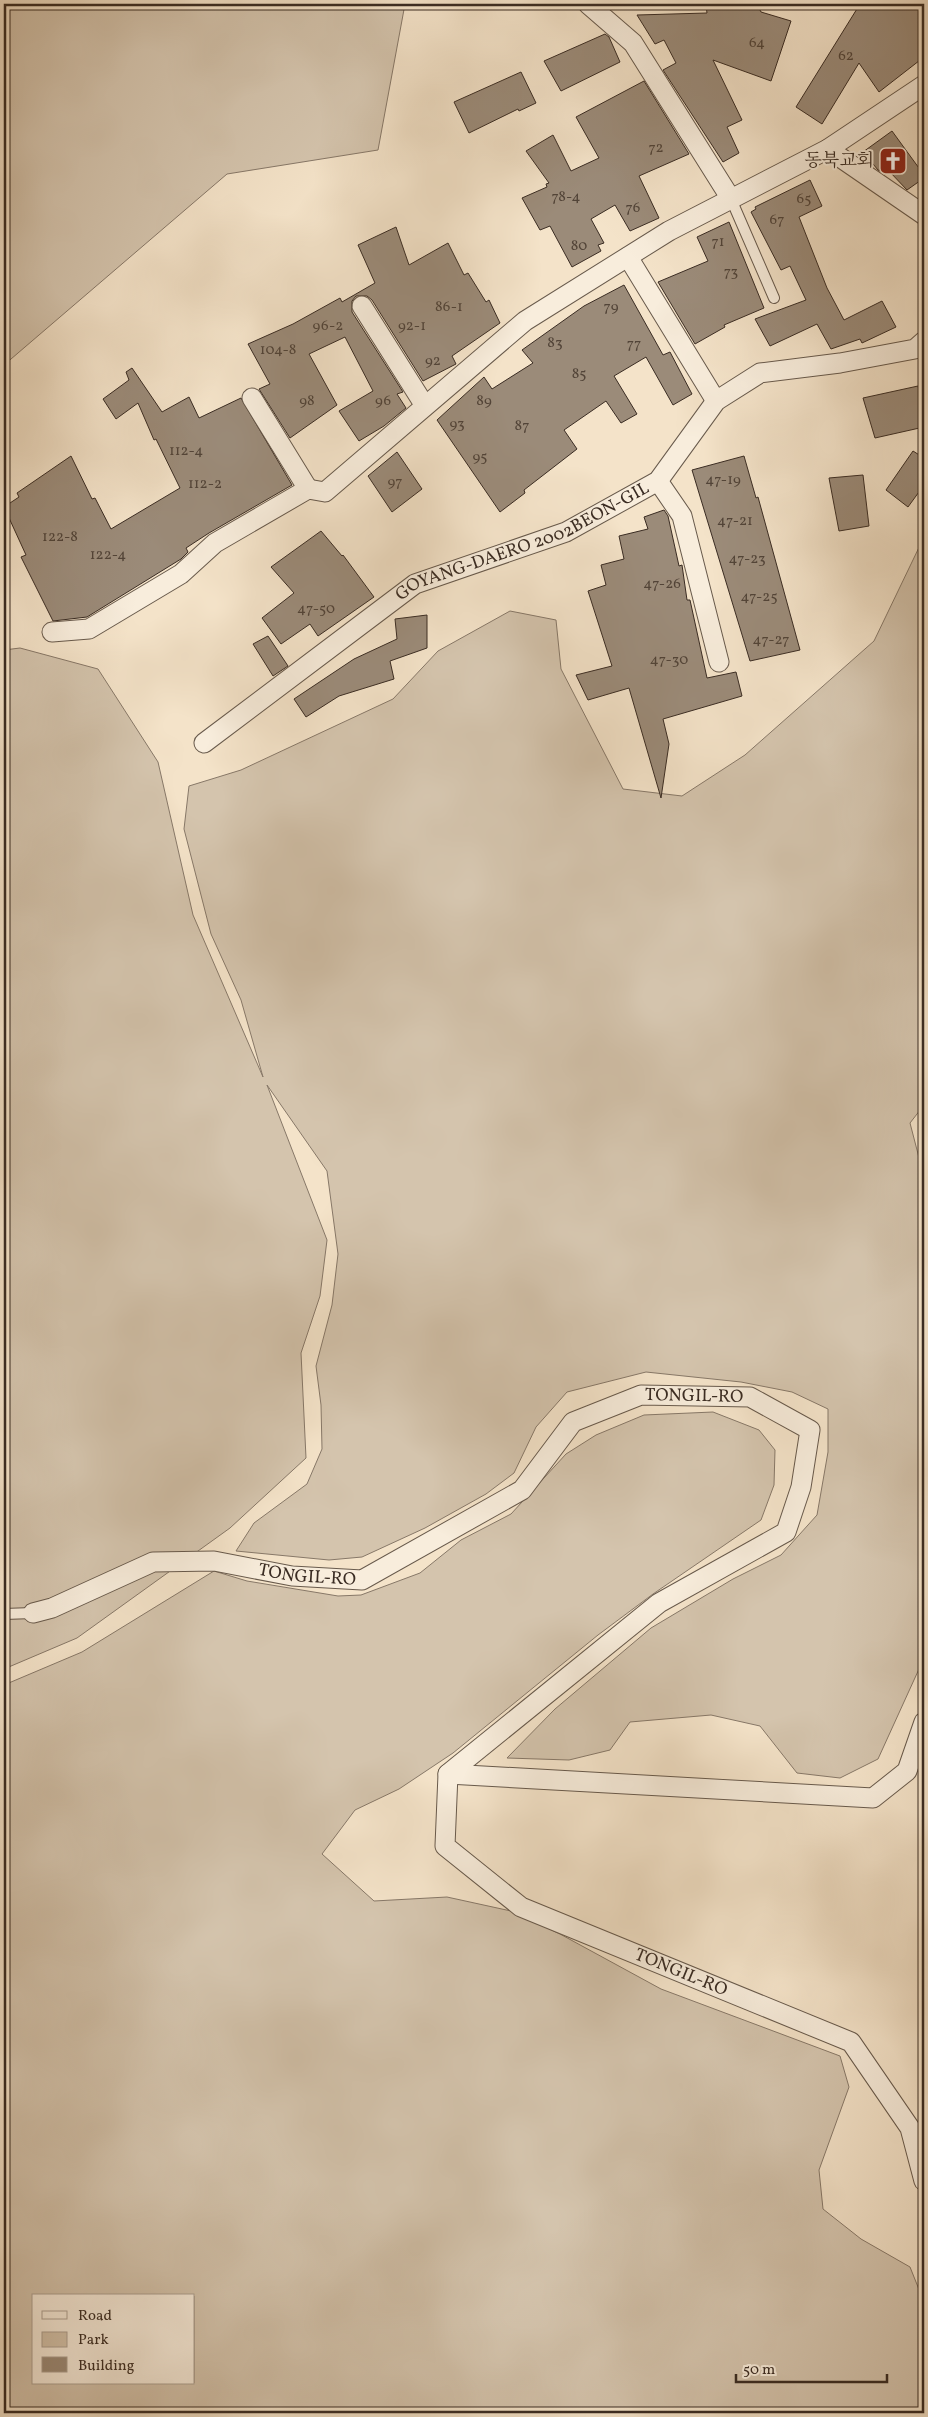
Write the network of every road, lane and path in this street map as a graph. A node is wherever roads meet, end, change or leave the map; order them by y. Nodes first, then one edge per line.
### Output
1 (588, 4) edge
2 (924, 85) edge
3 (828, 149) junction
4 (731, 199) junction
5 (924, 215) edge
6 (628, 257) junction
7 (774, 298) dead end
8 (362, 306) dead end
9 (924, 341) edge
10 (252, 398) dead end
11 (716, 402) junction
12 (426, 406) junction
13 (658, 481) junction
14 (308, 490) junction
15 (52, 632) dead end
16 (719, 662) dead end
17 (204, 743) dead end
18 (33, 1613) joint
19 (4, 1614) edge
20 (924, 1722) edge
21 (448, 1774) junction
22 (924, 2181) edge

1 - 4 street
2 - 3 street
3 - 4 street
3 - 5 street
4 - 6 street
4 - 7 lane
6 - 11 street
6 - 12 street
8 - 12 street
9 - 11 street, GOYANG-DAERO 2002BEON-GIL
10 - 14 street
11 - 13 street, GOYANG-DAERO 2002BEON-GIL
12 - 14 street
13 - 16 street
13 - 17 street, GOYANG-DAERO 2002BEON-GIL
14 - 15 street
18 - 19 lane
18 - 21 street, TONGIL-RO
20 - 21 street
21 - 22 street, TONGIL-RO

